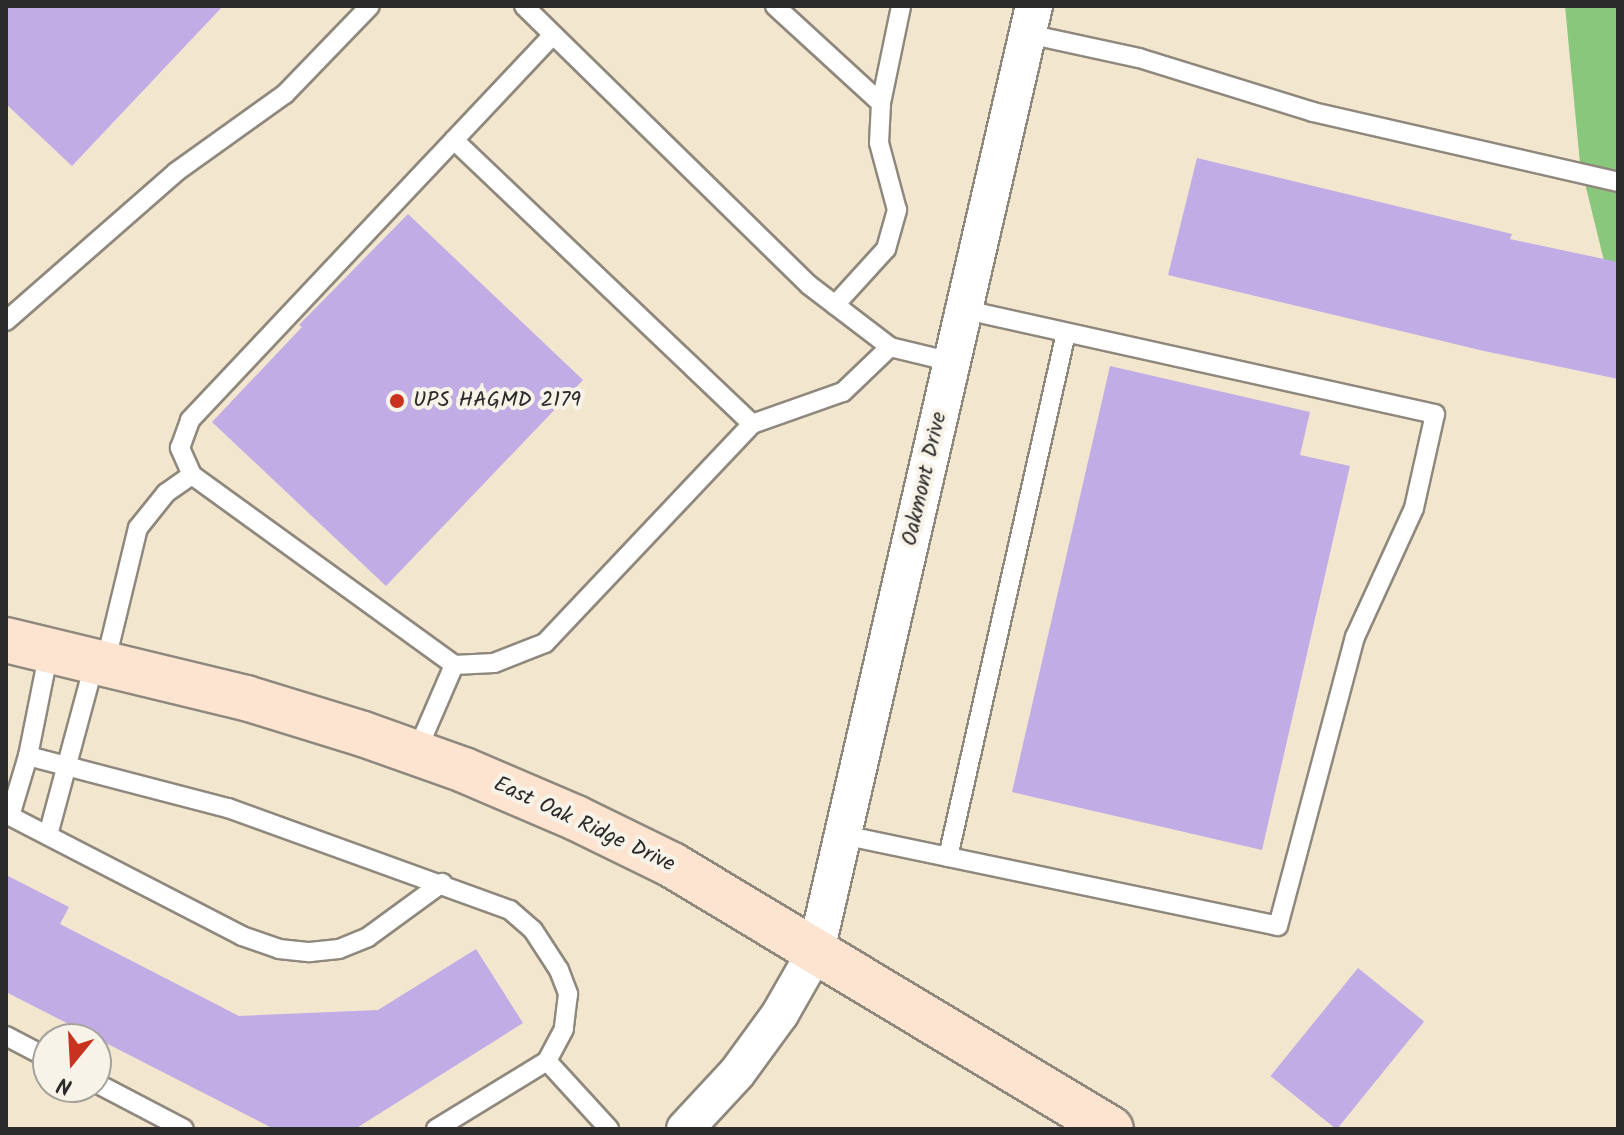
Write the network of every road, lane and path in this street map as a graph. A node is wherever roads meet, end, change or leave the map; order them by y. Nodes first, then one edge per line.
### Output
1 (370, 6) edge
2 (524, 6) edge
3 (775, 6) edge
4 (901, 6) edge
5 (1031, 20) edge
6 (553, 35) junction
7 (881, 103) junction
8 (454, 140) junction
9 (1618, 182) edge
10 (835, 305) junction
11 (964, 310) junction
12 (6, 321) edge
13 (1066, 333) junction
14 (890, 347) junction
15 (952, 362) junction
16 (752, 424) junction
17 (192, 475) junction
18 (6, 640) edge
19 (49, 651) junction
20 (100, 662) junction
21 (454, 665) junction
22 (416, 753) junction
23 (28, 756) junction
24 (67, 767) junction
25 (8, 815) edge
26 (48, 835) junction
27 (843, 835) junction
28 (948, 857) junction
29 (442, 883) junction
30 (816, 951) junction
31 (6, 1036) edge
32 (32, 1050) edge
33 (547, 1061) junction
34 (112, 1091) edge
35 (184, 1129) edge
36 (436, 1129) edge
37 (609, 1129) edge
38 (685, 1129) edge
39 (1111, 1129) edge

1 - 12 lane
2 - 6 lane
3 - 7 lane
4 - 7 lane
5 - 9 lane
5 - 11 street, Oakmont Drive
6 - 8 lane
6 - 10 lane
7 - 10 lane
8 - 16 lane
8 - 17 lane
10 - 14 lane
11 - 13 lane
11 - 15 street, Oakmont Drive
13 - 28 lane
13 - 28 lane
14 - 15 lane
14 - 16 lane
15 - 27 street, Oakmont Drive
16 - 21 lane
17 - 20 lane
17 - 21 lane
18 - 19 main road, East Oak Ridge Drive
19 - 20 main road, East Oak Ridge Drive
19 - 23 lane
20 - 22 main road, East Oak Ridge Drive
20 - 24 lane
21 - 22 lane
22 - 30 main road, East Oak Ridge Drive
23 - 24 lane
23 - 25 lane
24 - 26 lane
24 - 29 lane
25 - 26 lane
26 - 29 lane
27 - 28 lane
27 - 30 street, Oakmont Drive
29 - 33 lane
30 - 38 street, Oakmont Drive
30 - 39 main road, East Oak Ridge Drive
31 - 32 lane
33 - 36 lane
33 - 37 lane
34 - 35 lane

